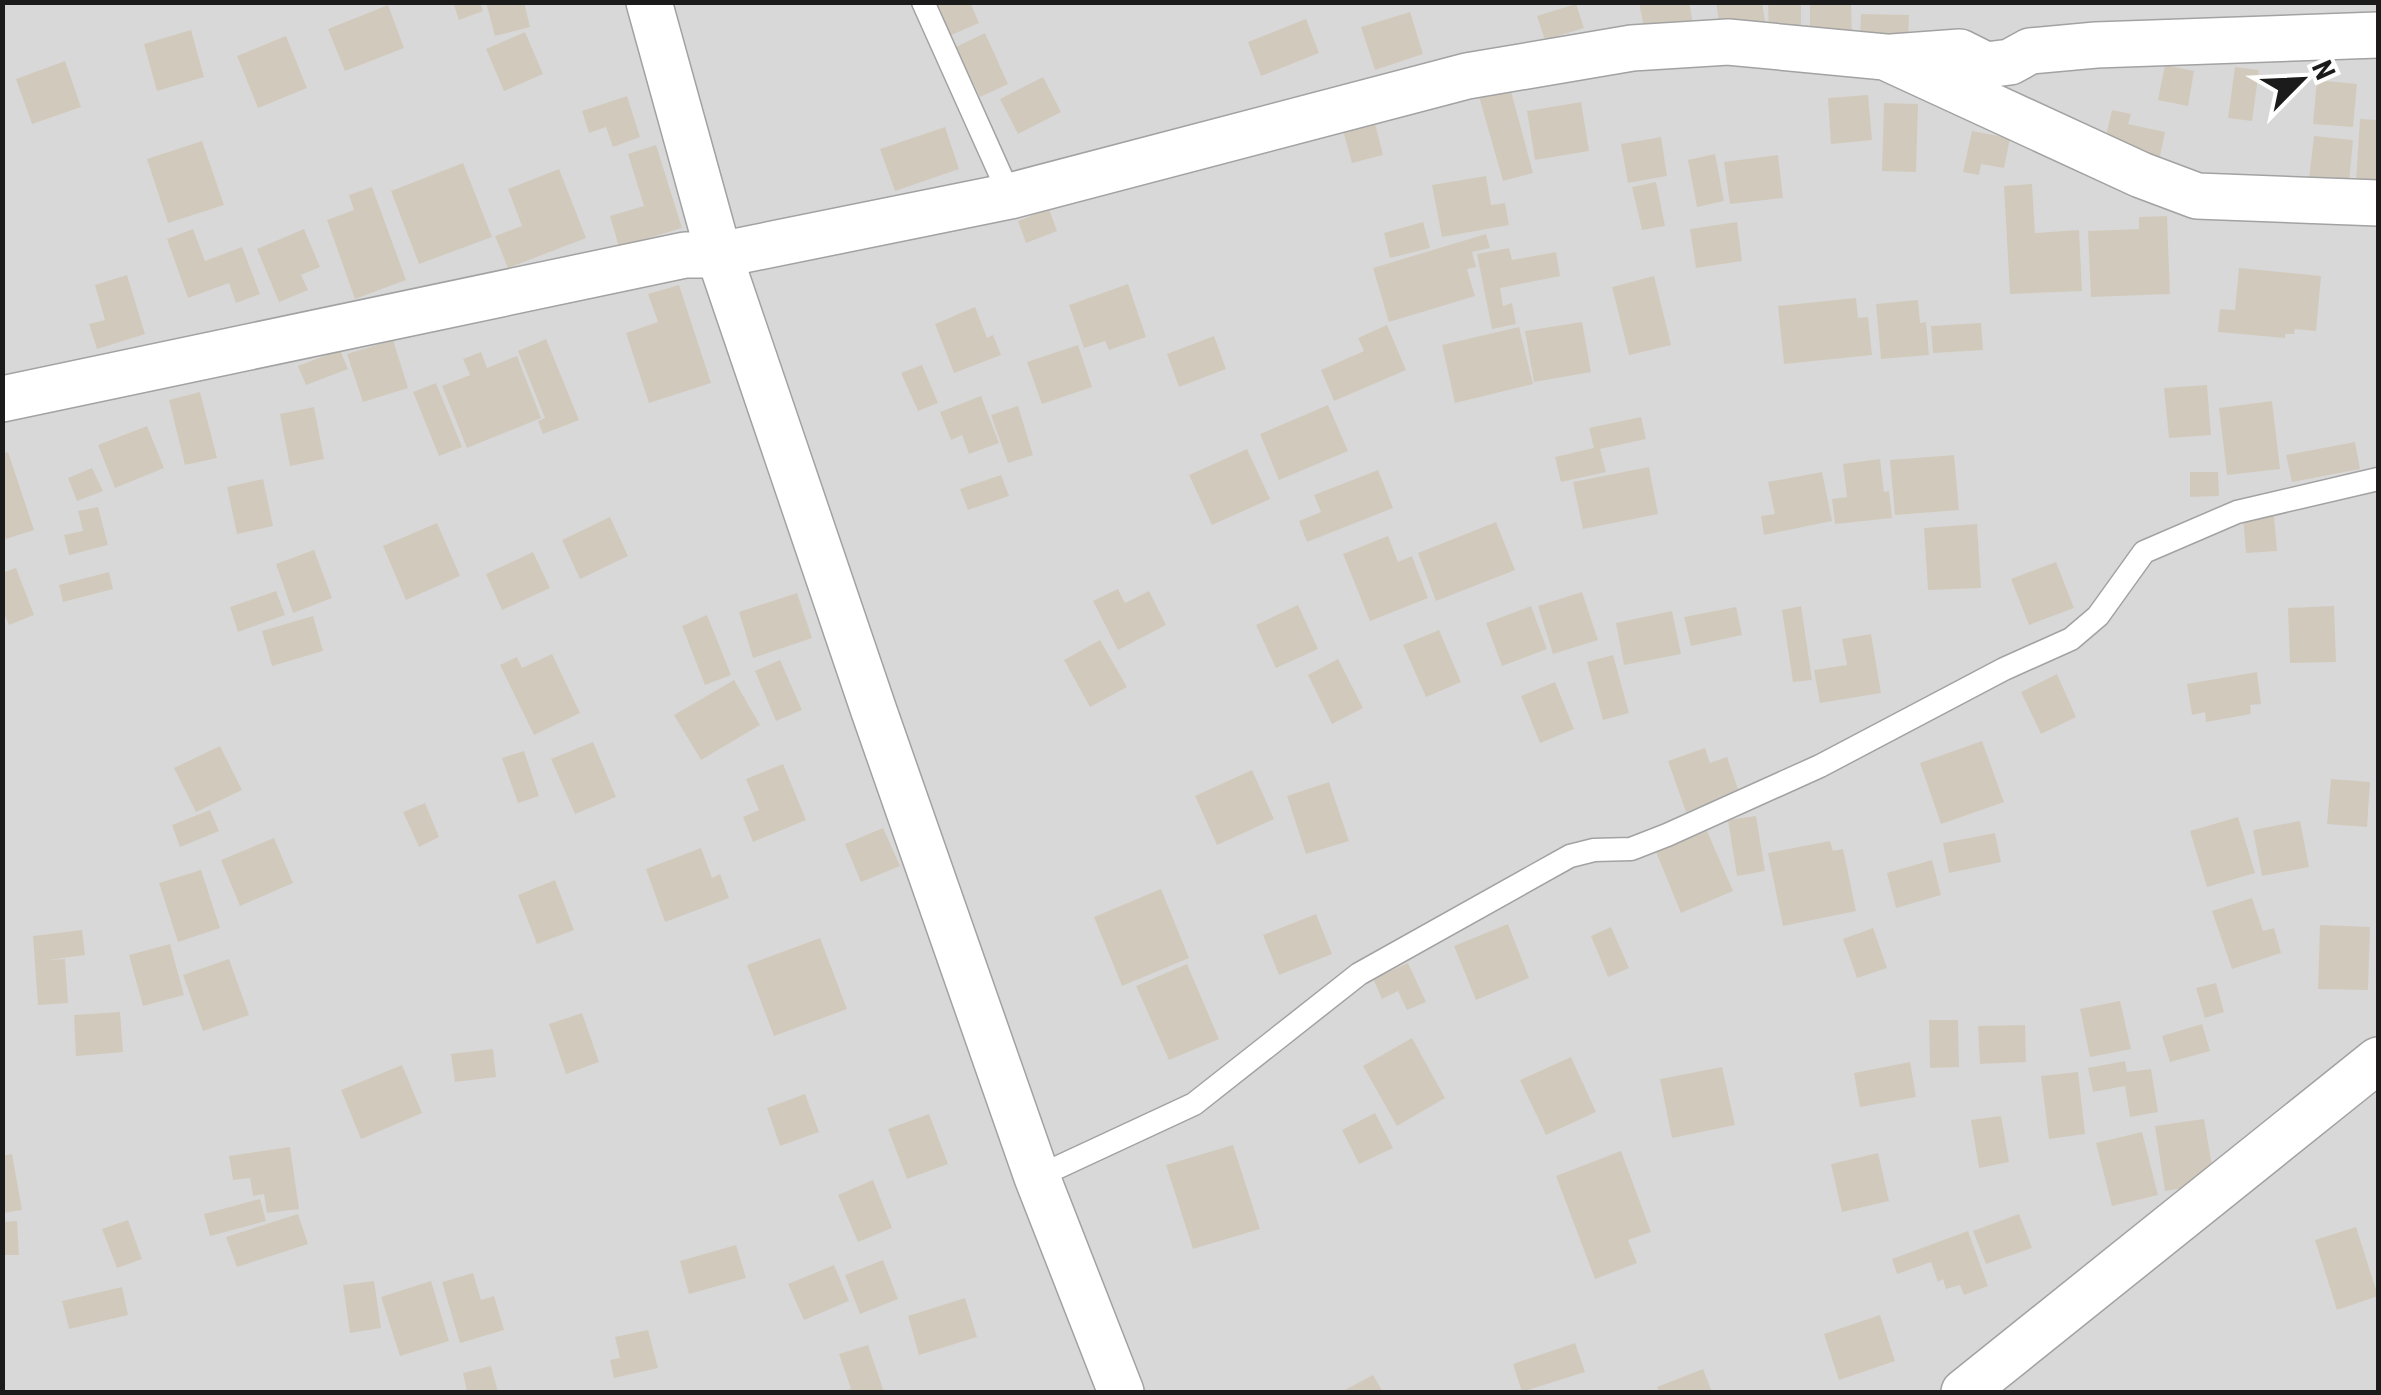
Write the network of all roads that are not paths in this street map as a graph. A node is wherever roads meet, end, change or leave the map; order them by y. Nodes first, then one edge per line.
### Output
1 (649, 2) edge
2 (923, 2) edge
3 (2378, 35) edge
4 (1885, 57) junction
5 (1010, 196) junction
6 (2378, 203) edge
7 (719, 254) junction
8 (2, 399) edge
9 (2378, 479) edge
10 (2378, 1060) edge
11 (1038, 1177) junction
12 (1121, 1392) edge
13 (1964, 1392) edge

1 - 7 street
2 - 5 lane
3 - 4 street
4 - 5 street
4 - 6 street
5 - 7 street
7 - 8 street
7 - 11 street
9 - 11 lane
10 - 13 street
11 - 12 street

